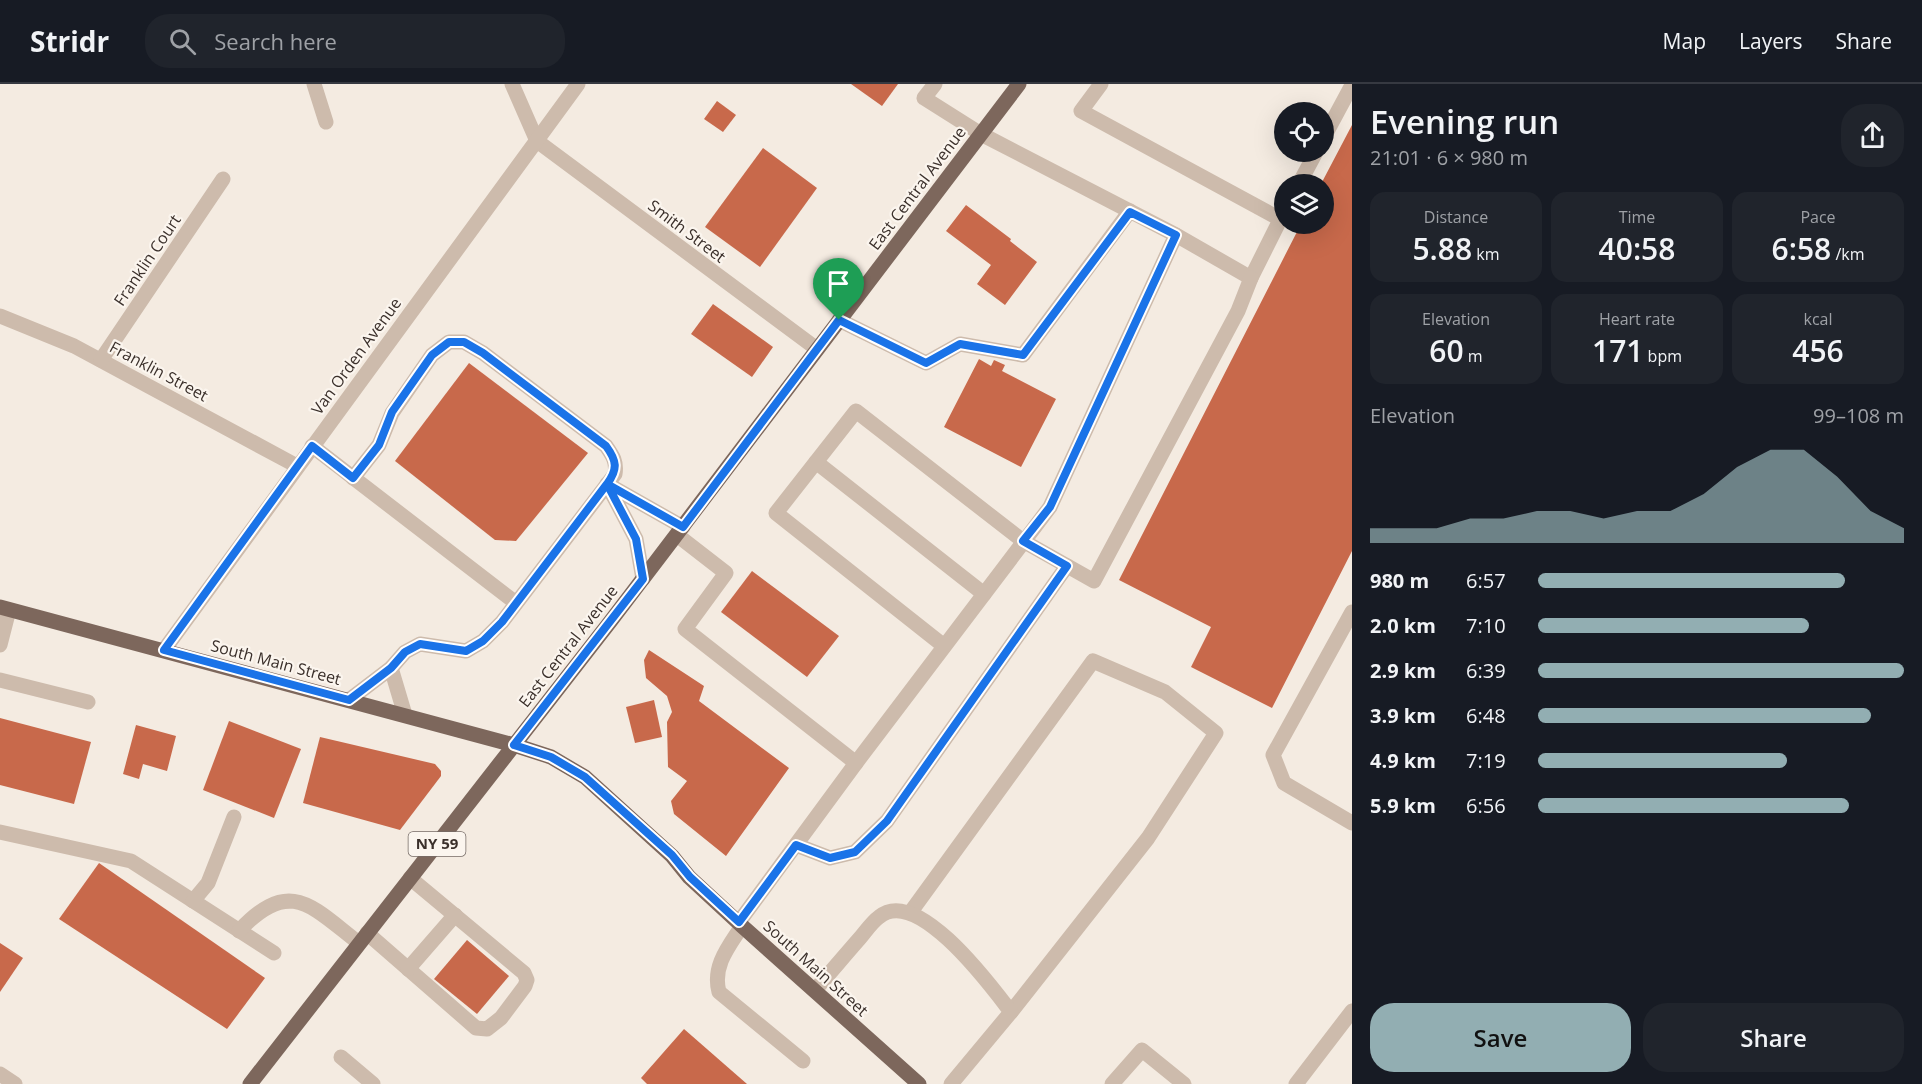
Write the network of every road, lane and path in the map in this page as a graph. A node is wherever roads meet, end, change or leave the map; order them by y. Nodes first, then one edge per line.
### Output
1 (314, 84) edge
2 (512, 84) edge
3 (578, 84) edge
4 (935, 84) edge
5 (1019, 84) edge
6 (1101, 84) edge
7 (1352, 85) edge
8 (1334, 119) edge
9 (326, 122) dead end
10 (981, 134) junction
11 (537, 141) junction
12 (223, 179) dead end
13 (1130, 212) junction
14 (1274, 212) edge
15 (1274, 232) edge
16 (1176, 235) junction
17 (1251, 278) junction
18 (0, 316) edge
19 (839, 320) junction
20 (817, 349) junction
21 (101, 360) junction
22 (312, 446) junction
23 (816, 462) junction
24 (297, 466) junction
25 (353, 478) junction
26 (607, 484) junction
27 (680, 531) junction
28 (1023, 541) junction
29 (1067, 566) junction
30 (643, 579) junction
31 (984, 594) junction
32 (516, 603) junction
33 (4, 608) edge
34 (1352, 612) edge
35 (0, 645) edge
36 (944, 646) junction
37 (164, 650) junction
38 (391, 668) junction
39 (0, 680) edge
40 (349, 700) junction
41 (88, 702) dead end
42 (405, 716) junction
43 (514, 745) junction
44 (856, 763) junction
45 (234, 817) dead end
46 (1352, 823) edge
47 (0, 832) edge
48 (796, 845) junction
49 (410, 878) junction
50 (193, 901) junction
51 (910, 913) junction
52 (455, 915) junction
53 (741, 924) junction
54 (239, 931) junction
55 (363, 938) junction
56 (274, 953) dead end
57 (408, 969) junction
58 (815, 990) junction
59 (1352, 1011) edge
60 (1011, 1012) junction
61 (340, 1057) dead end
62 (803, 1061) dead end
63 (0, 1074) edge
64 (15, 1084) edge
65 (250, 1084) edge
66 (373, 1084) edge
67 (919, 1084) edge
68 (951, 1084) edge
69 (1112, 1084) edge
70 (1184, 1084) edge
71 (1296, 1084) edge

1 - 9 street
2 - 11 street
3 - 11 street, Van Orden Avenue
4 - 10 street
5 - 10 main road, East Central Avenue / NY 59
6 - 14 street
7 - 8 street
10 - 13 street
10 - 19 main road, East Central Avenue / NY 59
11 - 20 street, Smith Street
11 - 22 street, Van Orden Avenue
12 - 21 street, Franklin Court
13 - 16 street
13 - 19 street
15 - 17 street
16 - 17 street
16 - 28 street
17 - 29 street
18 - 21 street, Franklin Street
19 - 20 main road, East Central Avenue / NY 59
20 - 27 main road, East Central Avenue / NY 59
21 - 24 street, Franklin Street
22 - 24 street, Van Orden Avenue
22 - 25 street
23 - 28 street
23 - 31 street
23 - 36 street
24 - 37 street, Van Orden Avenue
25 - 26 street
25 - 32 street
26 - 27 street
26 - 30 street
26 - 32 street
27 - 30 main road, East Central Avenue / NY 59
27 - 44 street
28 - 29 street
28 - 31 street
29 - 48 street
30 - 43 main road, East Central Avenue / NY 59
31 - 36 street
32 - 38 street
33 - 35 street
33 - 37 main road, South Main Street
34 - 46 street
36 - 44 street
37 - 40 main road, South Main Street
38 - 40 street
38 - 42 street
39 - 41 street
40 - 42 main road, South Main Street
42 - 43 main road, South Main Street
43 - 49 main road, East Central Avenue / NY 59
43 - 53 main road, South Main Street
44 - 48 street
45 - 50 street
47 - 50 street
48 - 53 street
49 - 52 street
49 - 55 main road, East Central Avenue / NY 59
50 - 54 street
51 - 58 street
51 - 60 street
51 - 60 street
52 - 57 street
52 - 57 street
53 - 58 main road, South Main Street
53 - 62 street
54 - 55 street
54 - 56 street
55 - 57 street
55 - 65 main road, East Central Avenue / NY 59
58 - 67 main road, South Main Street
59 - 71 street
60 - 68 street
61 - 66 street
63 - 64 street
69 - 70 street

